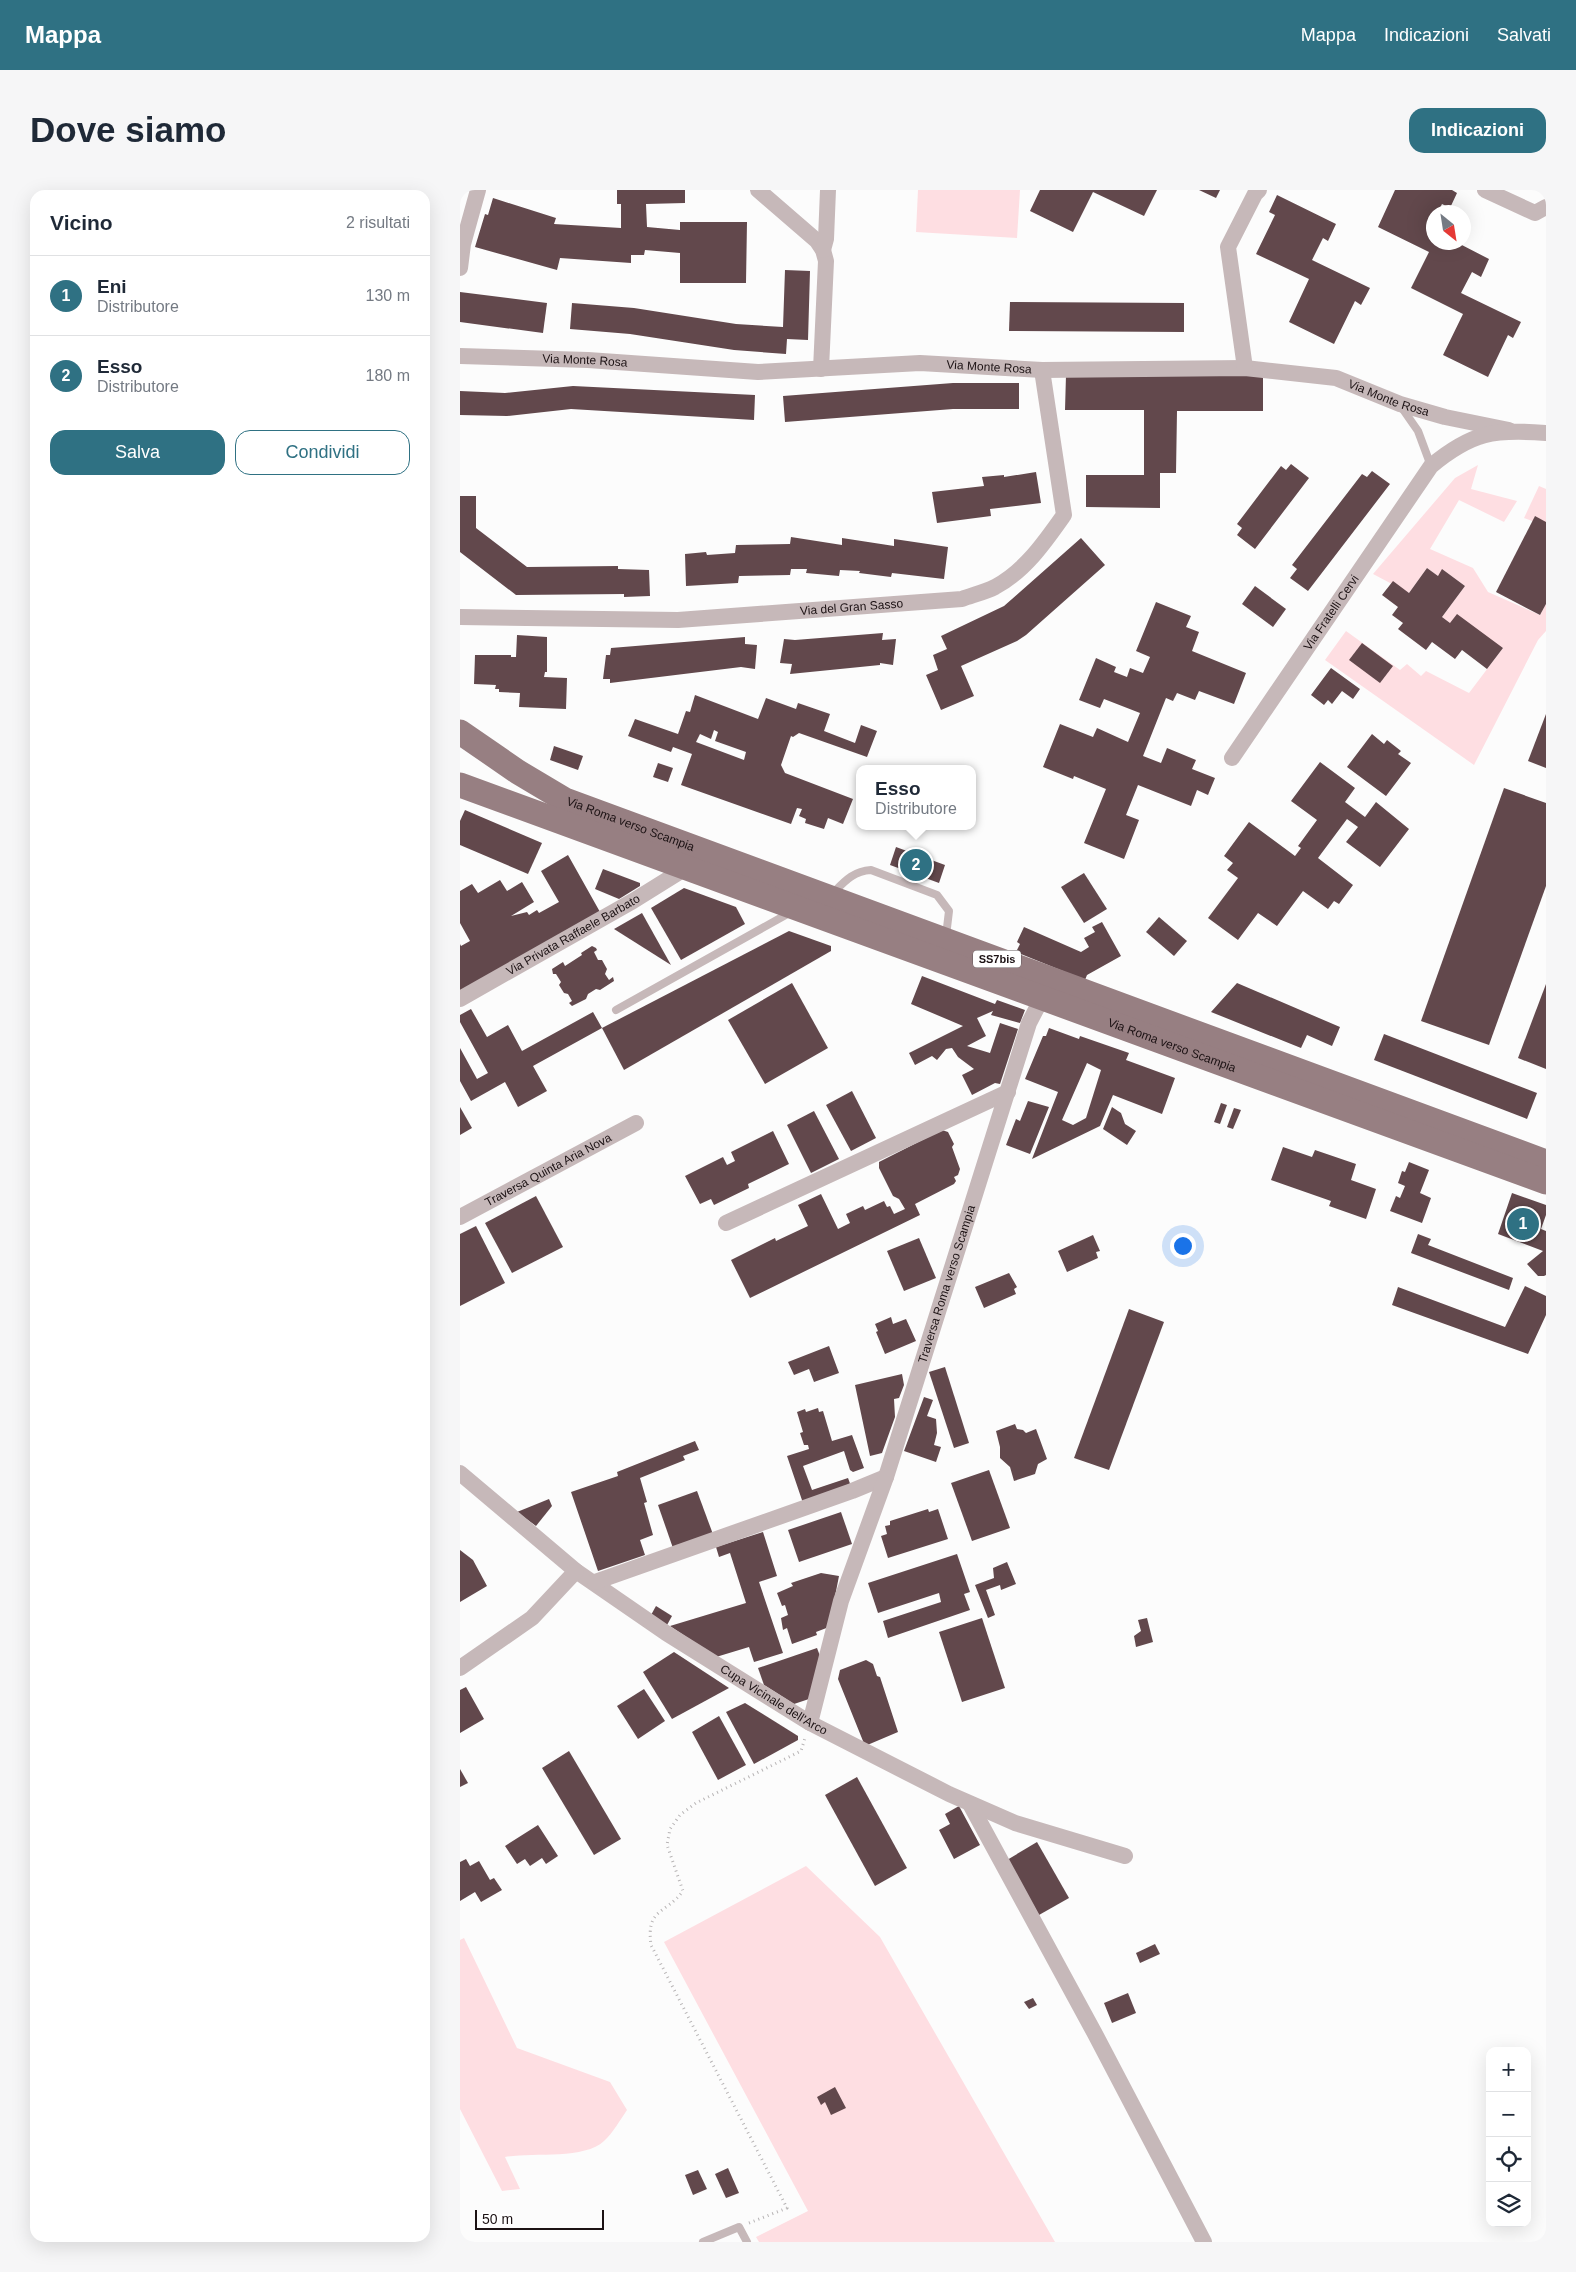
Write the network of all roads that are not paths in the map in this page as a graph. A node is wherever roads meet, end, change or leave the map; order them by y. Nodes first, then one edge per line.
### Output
1 (478, 190) edge
2 (758, 190) edge
3 (828, 190) edge
4 (1259, 190) edge
5 (1485, 190) edge
6 (1546, 207) edge
7 (823, 250) junction
8 (460, 268) edge
9 (460, 356) edge
10 (1245, 368) junction
11 (821, 369) junction
12 (1042, 370) junction
13 (1400, 404) junction
14 (1509, 430) junction
15 (1546, 433) edge
16 (1431, 466) junction
17 (460, 617) edge
18 (460, 732) edge
19 (1232, 758) dead end
20 (460, 785) edge
21 (686, 868) junction
22 (810, 900) junction
23 (945, 940) junction
24 (1042, 998) junction
25 (460, 999) edge
26 (616, 1010) dead end
27 (1008, 1092) junction
28 (636, 1123) dead end
29 (1546, 1162) edge
30 (1546, 1182) edge
31 (460, 1217) edge
32 (726, 1224) dead end
33 (460, 1473) edge
34 (886, 1477) junction
35 (576, 1570) junction
36 (594, 1582) junction
37 (460, 1668) edge
38 (810, 1723) junction
39 (970, 1804) junction
40 (1125, 1856) dead end
41 (703, 2242) edge
42 (747, 2242) edge
43 (1204, 2242) edge

1 - 8 street
2 - 7 street
3 - 7 street
4 - 10 street
5 - 6 street
7 - 11 street
9 - 11 street, Via Monte Rosa
10 - 12 street, Via Monte Rosa
10 - 13 street, Via Monte Rosa
11 - 12 street, Via Monte Rosa
12 - 17 street, Via del Gran Sasso
13 - 14 street, Via Monte Rosa
13 - 16 lane
14 - 15 street, Via Fratelli Cervi
14 - 16 street, Via Fratelli Cervi
16 - 19 street, Via Fratelli Cervi
18 - 22 main road, Via Roma verso Scampia / SS7bis
20 - 21 main road, Via Roma verso Scampia / SS7bis
21 - 22 main road, Via Roma verso Scampia / SS7bis
21 - 25 street, Via Privata Raffaele Barbato
22 - 23 main road, Via Roma verso Scampia / SS7bis
22 - 23 lane
22 - 24 main road, Via Roma verso Scampia / SS7bis
22 - 26 lane
23 - 29 main road, Via Roma verso Scampia / SS7bis
24 - 27 street, Traversa Roma verso Scampia
24 - 30 main road, Via Roma verso Scampia / SS7bis
27 - 32 street
27 - 34 street, Traversa Roma verso Scampia
28 - 31 street, Traversa Quinta Aria Nova
33 - 35 street, Cupa Vicinale dell'Arco
34 - 36 street
34 - 38 street, Traversa Roma verso Scampia
35 - 36 street, Cupa Vicinale dell'Arco
35 - 37 street
36 - 38 street, Cupa Vicinale dell'Arco
38 - 39 street, Cupa Vicinale dell'Arco
39 - 40 street, Cupa Vicinale dell'Arco
39 - 43 street
41 - 42 lane

